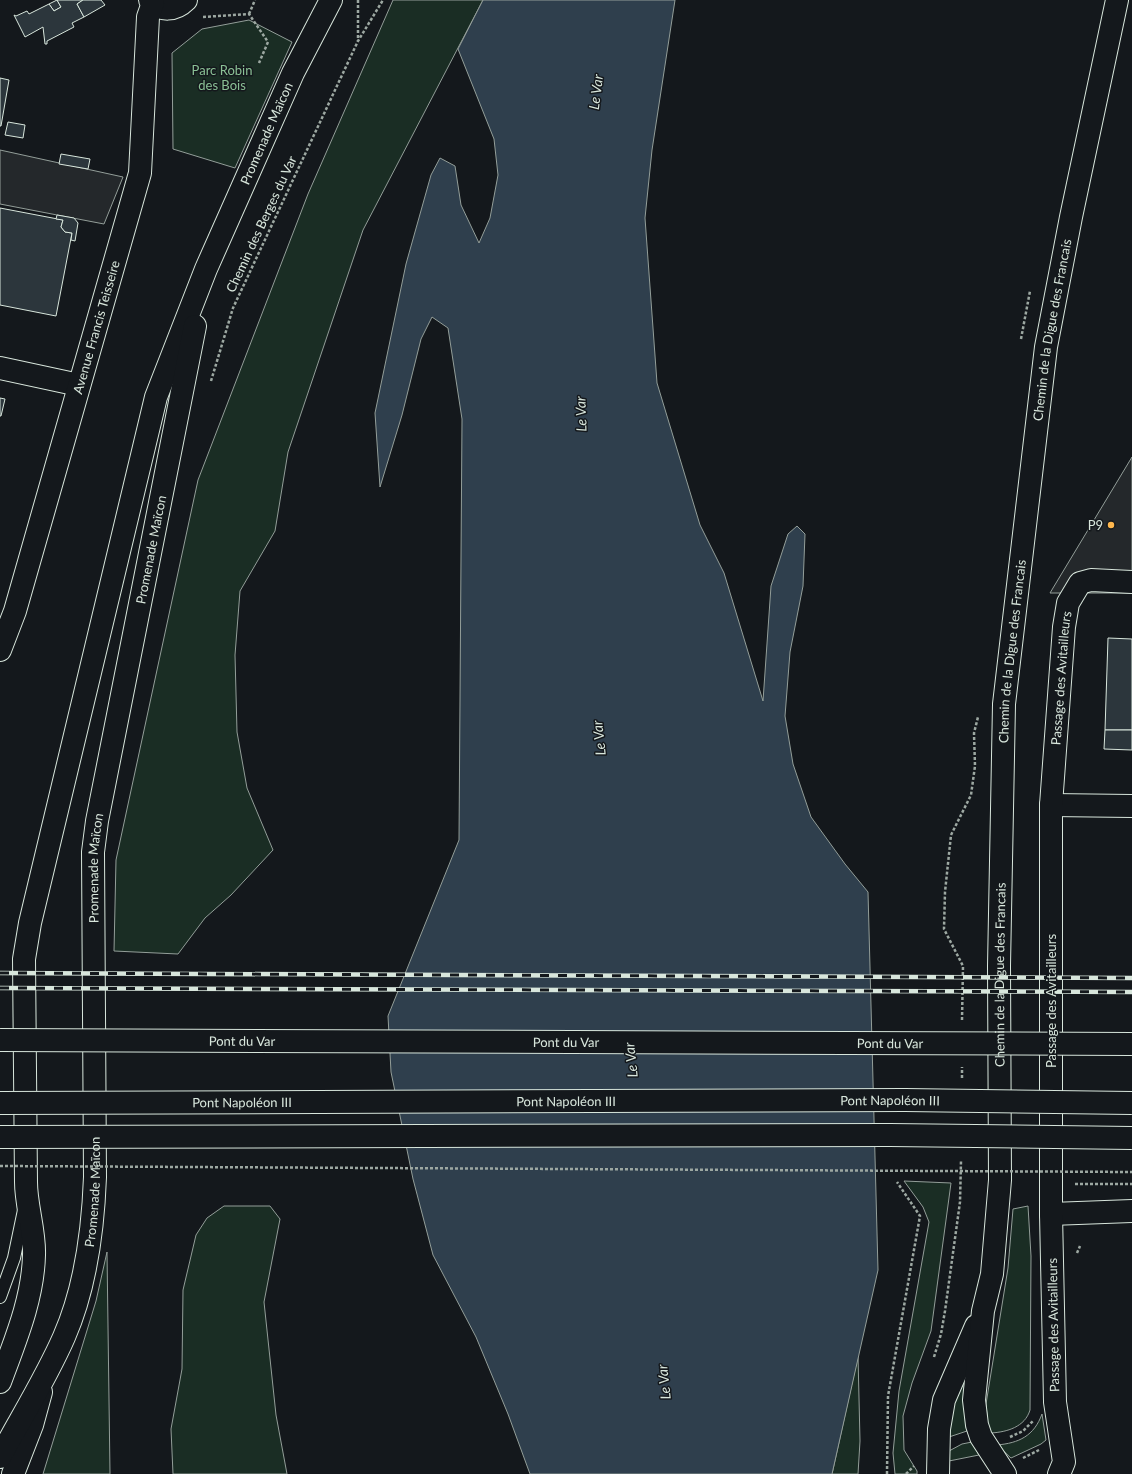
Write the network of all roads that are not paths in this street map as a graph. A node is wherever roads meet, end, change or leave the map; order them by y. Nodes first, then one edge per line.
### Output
1 (186, 0) edge
2 (331, 0) edge
3 (1117, 0) edge
4 (152, 2) edge
5 (206, 269) junction
6 (0, 368) edge
7 (79, 385) junction
8 (1132, 582) edge
9 (1, 646) edge
10 (1051, 805) junction
11 (1132, 806) edge
12 (0, 1040) edge
13 (1132, 1044) edge
14 (0, 1102) edge
15 (1132, 1103) edge
16 (0, 1137) edge
17 (1132, 1138) edge
18 (26, 1198) junction
19 (1050, 1204) junction
20 (1132, 1211) edge
21 (0, 1297) edge
22 (983, 1311) junction
23 (47, 1369) junction
24 (0, 1382) edge
25 (0, 1458) edge
26 (1012, 1466) edge
27 (13, 1474) edge
28 (938, 1474) edge
29 (1059, 1474) edge

1 - 4 main road, Avenue Francis Teisseire
2 - 5 main road, Promenade Maïcon
3 - 22 main road, Chemin de la Digue des Francais
4 - 7 main road, Avenue Francis Teisseire
5 - 18 main road, Promenade Maïcon
5 - 23 main road, Promenade Maïcon
6 - 7 main road
7 - 9 main road, Avenue Francis Teisseire
8 - 10 main road, Passage des Avitailleurs
10 - 11 main road
10 - 19 main road, Passage des Avitailleurs
12 - 13 main road, Pont du Var, bridge
14 - 15 main road, Pont Napoléon III, bridge
16 - 17 main road, bridge
18 - 21 lane
18 - 24 main road, Promenade Maïcon
19 - 20 main road
19 - 29 main road, Passage des Avitailleurs
22 - 26 main road, Chemin de la Digue des Francais
22 - 28 main road, Chemin de la Digue des Francais
23 - 25 main road, Promenade Maïcon
23 - 27 main road

